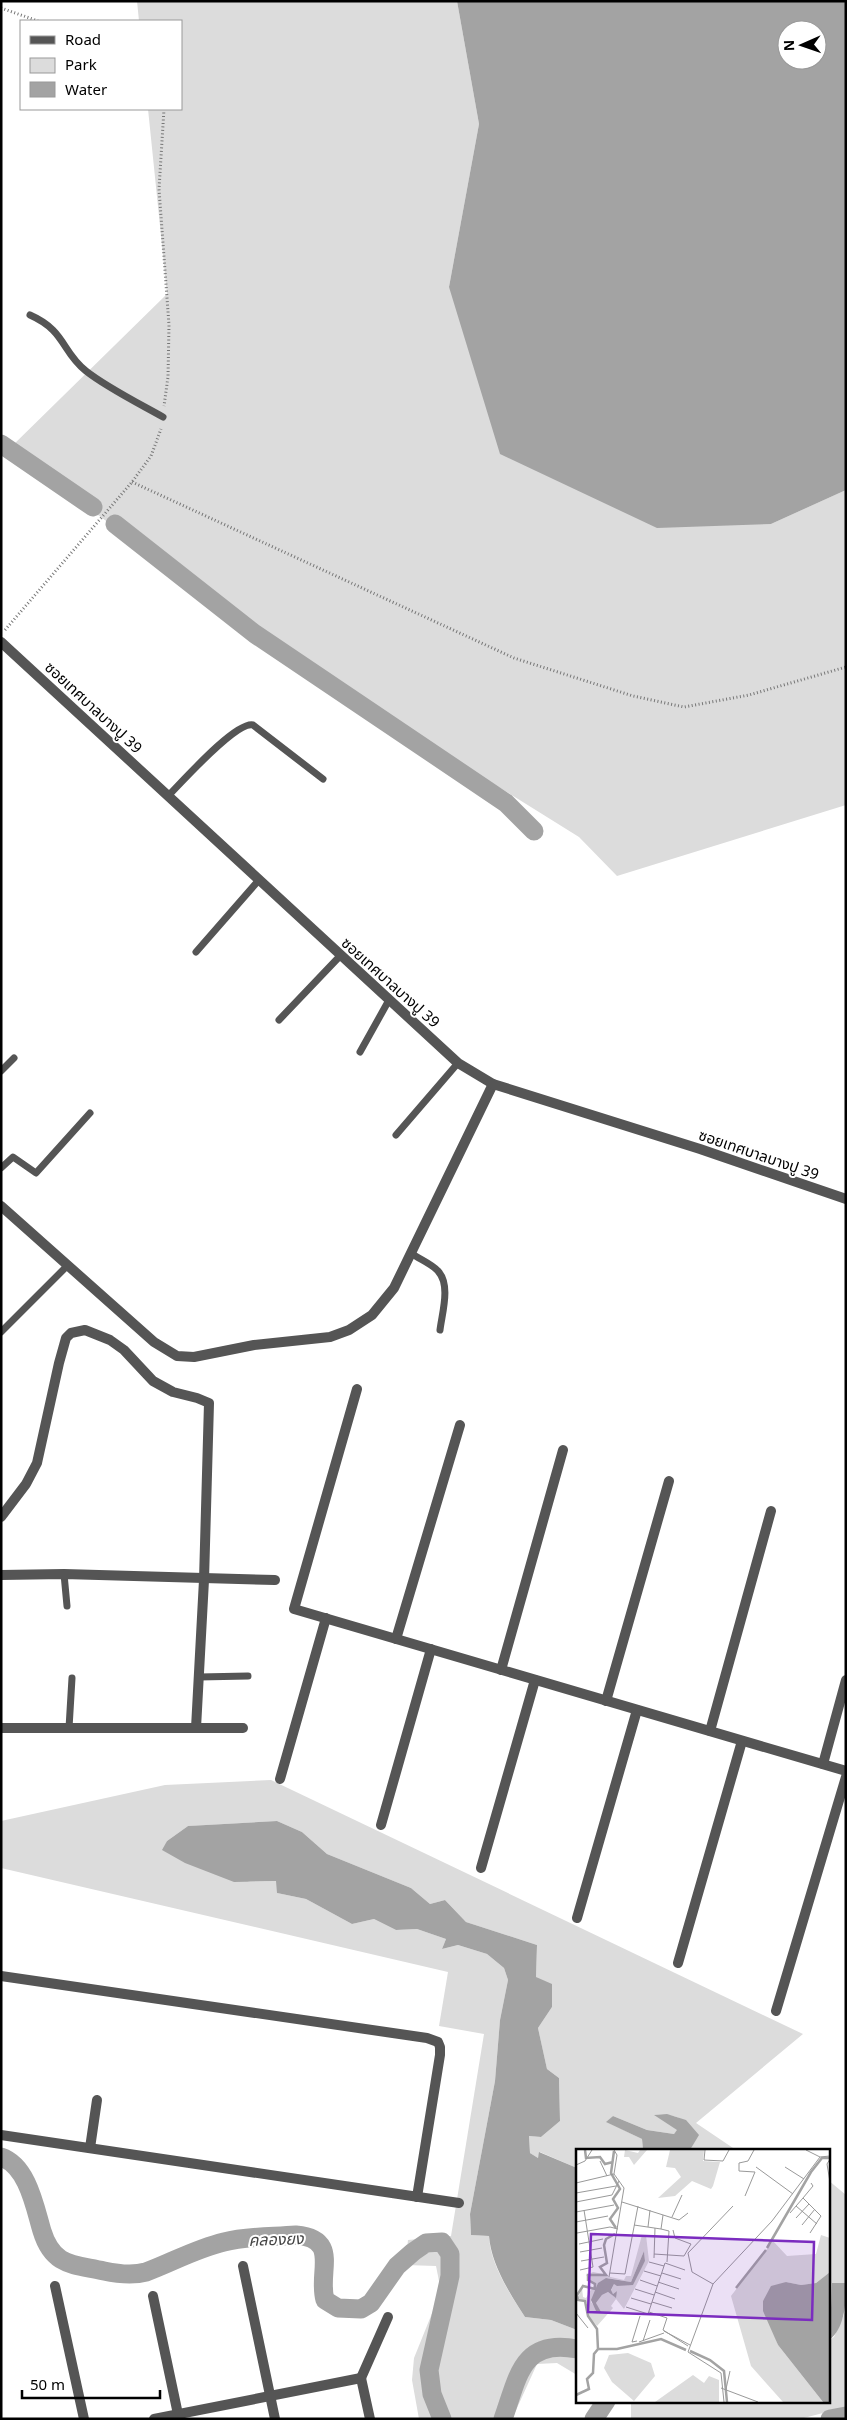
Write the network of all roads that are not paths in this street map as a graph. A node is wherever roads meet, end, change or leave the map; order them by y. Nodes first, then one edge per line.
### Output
1 (30, 315) dead end
2 (163, 417) dead end
3 (1, 642) edge
4 (323, 779) dead end
5 (168, 796) junction
6 (259, 880) junction
7 (196, 952) dead end
8 (340, 956) junction
9 (389, 1000) junction
10 (279, 1020) dead end
11 (360, 1052) dead end
12 (14, 1058) dead end
13 (458, 1063) junction
14 (1, 1071) edge
15 (493, 1084) junction
16 (90, 1113) dead end
17 (396, 1135) dead end
18 (1, 1168) edge
19 (846, 1199) edge
20 (1, 1206) edge
21 (411, 1253) junction
22 (68, 1265) junction
23 (440, 1330) dead end
24 (1, 1332) edge
25 (357, 1389) dead end
26 (460, 1424) dead end
27 (563, 1450) dead end
28 (669, 1481) dead end
29 (771, 1511) dead end
30 (1, 1517) edge
31 (64, 1574) junction
32 (1, 1575) edge
33 (204, 1580) junction
34 (276, 1580) dead end
35 (66, 1606) dead end
36 (326, 1618) junction
37 (396, 1639) junction
38 (431, 1649) junction
39 (501, 1670) junction
40 (248, 1676) dead end
41 (199, 1677) junction
42 (72, 1678) dead end
43 (535, 1680) junction
44 (846, 1680) edge
45 (606, 1701) junction
46 (637, 1710) junction
47 (1, 1728) edge
48 (69, 1728) junction
49 (196, 1728) junction
50 (243, 1728) dead end
51 (710, 1731) junction
52 (742, 1740) junction
53 (823, 1764) junction
54 (846, 1771) edge
55 (846, 1778) edge
56 (280, 1779) dead end
57 (381, 1825) dead end
58 (481, 1868) dead end
59 (577, 1918) dead end
60 (678, 1963) dead end
61 (1, 1976) edge
62 (776, 2010) dead end
63 (98, 2100) dead end
64 (1, 2135) edge
65 (90, 2148) junction
66 (418, 2197) junction
67 (459, 2203) dead end
68 (243, 2266) dead end
69 (55, 2286) dead end
70 (153, 2296) dead end
71 (388, 2317) dead end
72 (361, 2378) junction
73 (270, 2394) junction
74 (178, 2416) edge
75 (84, 2419) edge
76 (154, 2419) edge
77 (275, 2419) edge
78 (370, 2419) edge

1 - 2 lane
3 - 5 street, ซอยเทศบาลบางปู 39
4 - 5 lane
5 - 6 street, ซอยเทศบาลบางปู 39
6 - 7 lane
6 - 8 street, ซอยเทศบาลบางปู 39
8 - 9 street, ซอยเทศบาลบางปู 39
8 - 10 lane
9 - 11 lane
9 - 13 street, ซอยเทศบาลบางปู 39
12 - 14 lane
13 - 15 street, ซอยเทศบาลบางปู 39
13 - 17 lane
15 - 19 street, ซอยเทศบาลบางปู 39
15 - 21 street
16 - 18 lane
20 - 22 street
21 - 22 street
21 - 23 lane
22 - 24 lane
25 - 36 street
26 - 37 street
27 - 39 street
28 - 45 street
29 - 51 street
30 - 33 street
31 - 32 street
31 - 33 street
31 - 35 lane
33 - 34 street
33 - 41 street
36 - 37 street
36 - 56 street
37 - 38 street
38 - 39 street
38 - 57 street
39 - 43 street
40 - 41 lane
41 - 49 street
42 - 48 lane
43 - 45 street
43 - 58 street
44 - 53 street
45 - 46 street
46 - 51 street
46 - 59 street
47 - 48 street
48 - 49 street
49 - 50 street
51 - 52 street
52 - 53 street
52 - 60 street
53 - 54 street
55 - 62 street
61 - 66 street
63 - 65 street
64 - 65 street
65 - 66 street
66 - 67 street
68 - 73 street
69 - 75 street
70 - 74 street
71 - 72 street
72 - 73 street
72 - 78 street
73 - 74 street
73 - 77 street
74 - 76 street

